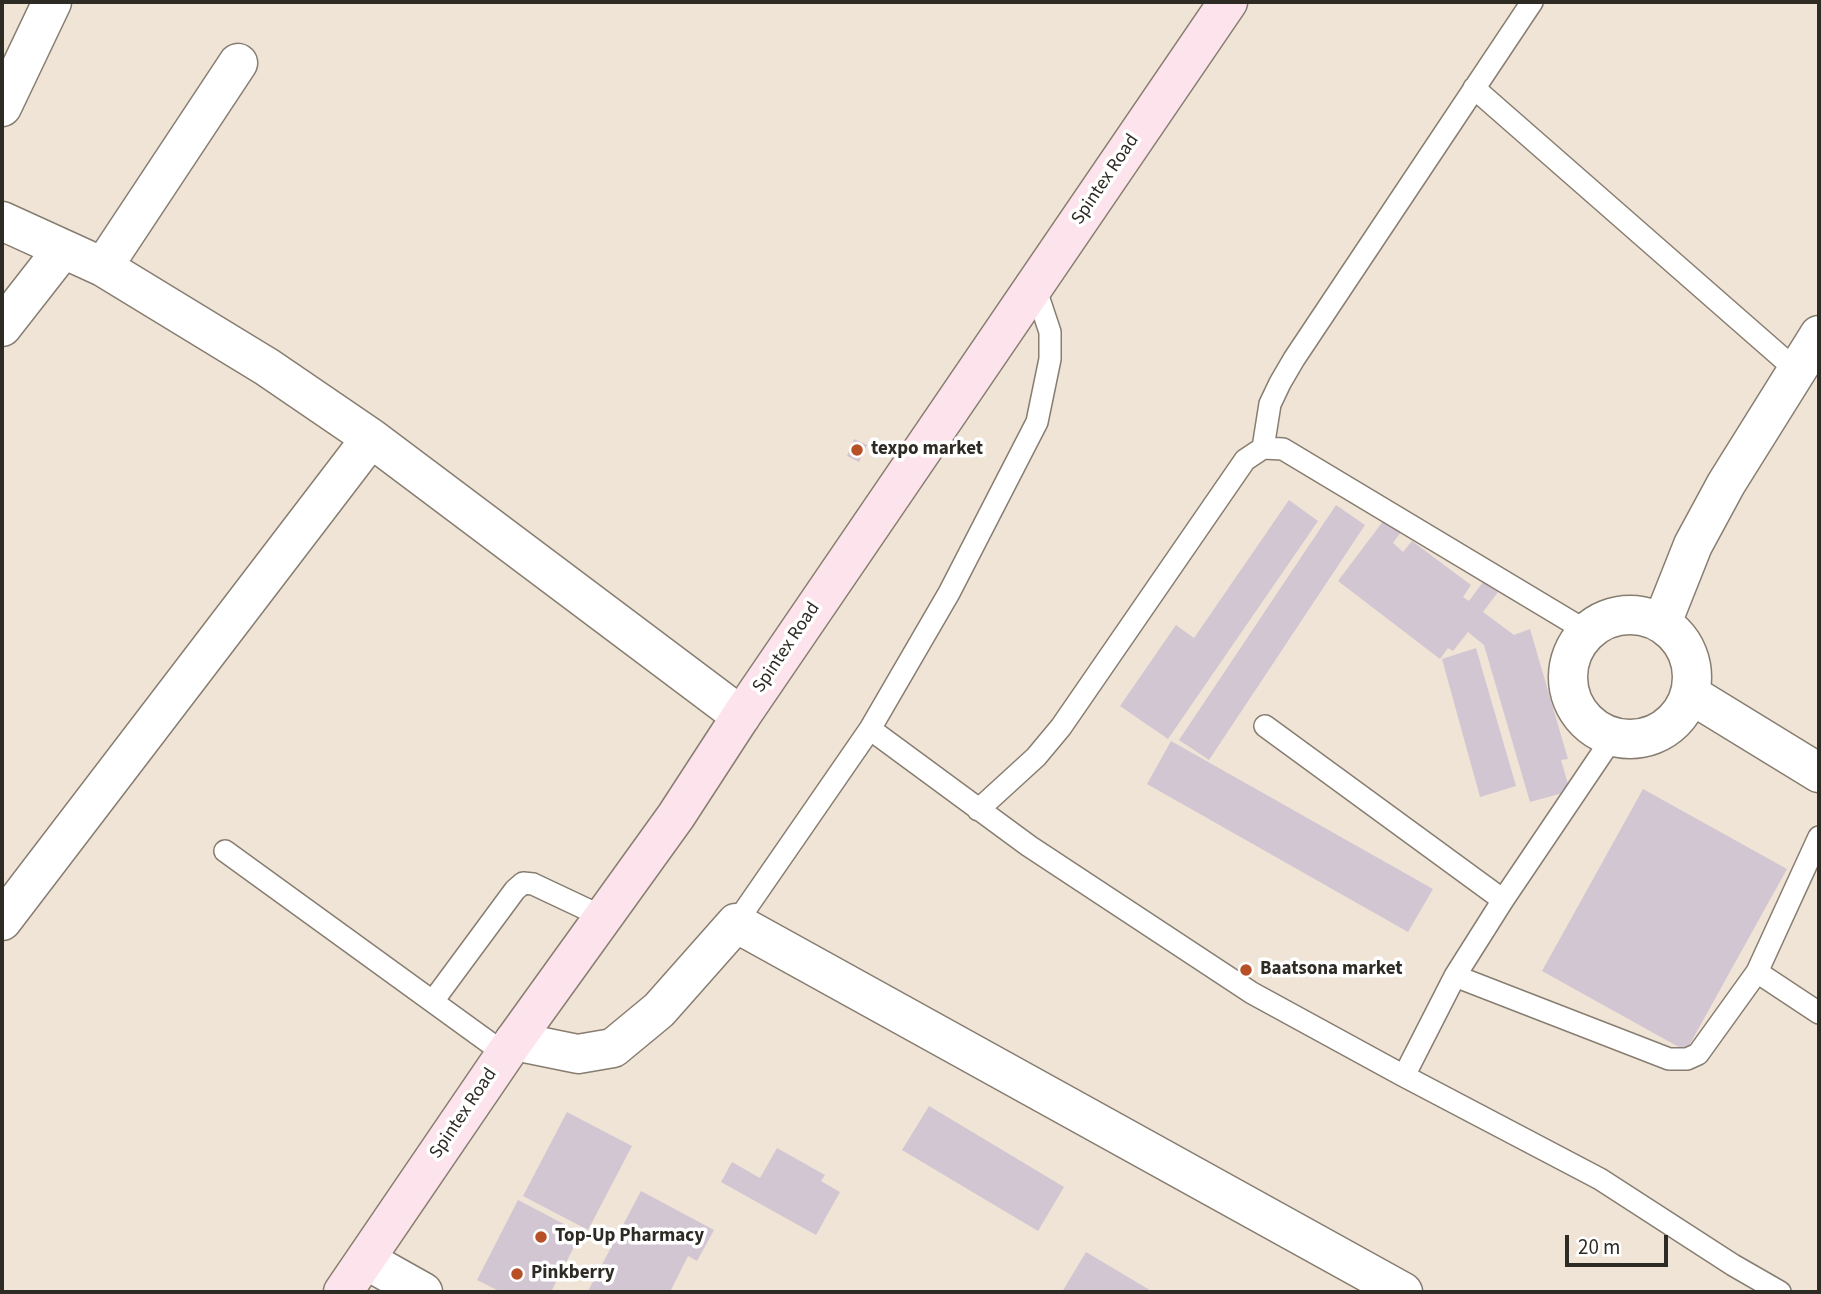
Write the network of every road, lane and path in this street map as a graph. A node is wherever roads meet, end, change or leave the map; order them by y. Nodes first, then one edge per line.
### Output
1 (52, 2) edge
2 (1228, 2) edge
3 (1532, 2) edge
4 (238, 64) dead end
5 (1474, 89) junction
6 (2, 107) edge
7 (2, 221) edge
8 (63, 249) junction
9 (103, 267) junction
10 (1034, 284) junction
11 (2, 327) edge
12 (1819, 335) edge
13 (1796, 370) junction
14 (371, 438) junction
15 (1264, 448) junction
16 (1662, 623) junction
17 (1588, 632) junction
18 (1690, 694) junction
19 (741, 716) junction
20 (1265, 726) dead end
21 (870, 729) junction
22 (1613, 737) junction
23 (1819, 773) edge
24 (978, 810) junction
25 (1819, 837) edge
26 (225, 851) dead end
27 (1503, 900) junction
28 (603, 918) junction
29 (2, 921) edge
30 (736, 923) junction
31 (1757, 972) junction
32 (1455, 976) junction
33 (433, 1001) junction
34 (1819, 1013) edge
35 (510, 1047) junction
36 (1405, 1076) junction
37 (366, 1260) junction
38 (343, 1292) edge
39 (423, 1292) edge
40 (1402, 1292) edge
41 (1780, 1292) edge

1 - 6 street
2 - 10 main road, Spintex Road
3 - 5 lane
4 - 9 street
5 - 13 lane
5 - 15 lane
7 - 8 street
8 - 9 street
8 - 11 street
9 - 14 street
10 - 19 main road, Spintex Road
10 - 21 lane
12 - 13 street
13 - 16 street
14 - 19 street
14 - 29 street
15 - 17 lane
15 - 24 lane
16 - 17 street
16 - 18 street
17 - 22 street
18 - 22 street
18 - 23 street
19 - 28 main road, Spintex Road
20 - 27 lane
21 - 24 lane
21 - 30 lane
22 - 27 lane
24 - 36 lane
25 - 31 lane
26 - 33 lane
27 - 32 lane
28 - 33 lane
28 - 35 main road, Spintex Road
30 - 35 street
30 - 40 street
31 - 32 lane
31 - 34 lane
32 - 36 lane
33 - 35 lane
35 - 37 main road, Spintex Road
36 - 41 lane
37 - 38 main road, Spintex Road
37 - 39 street

